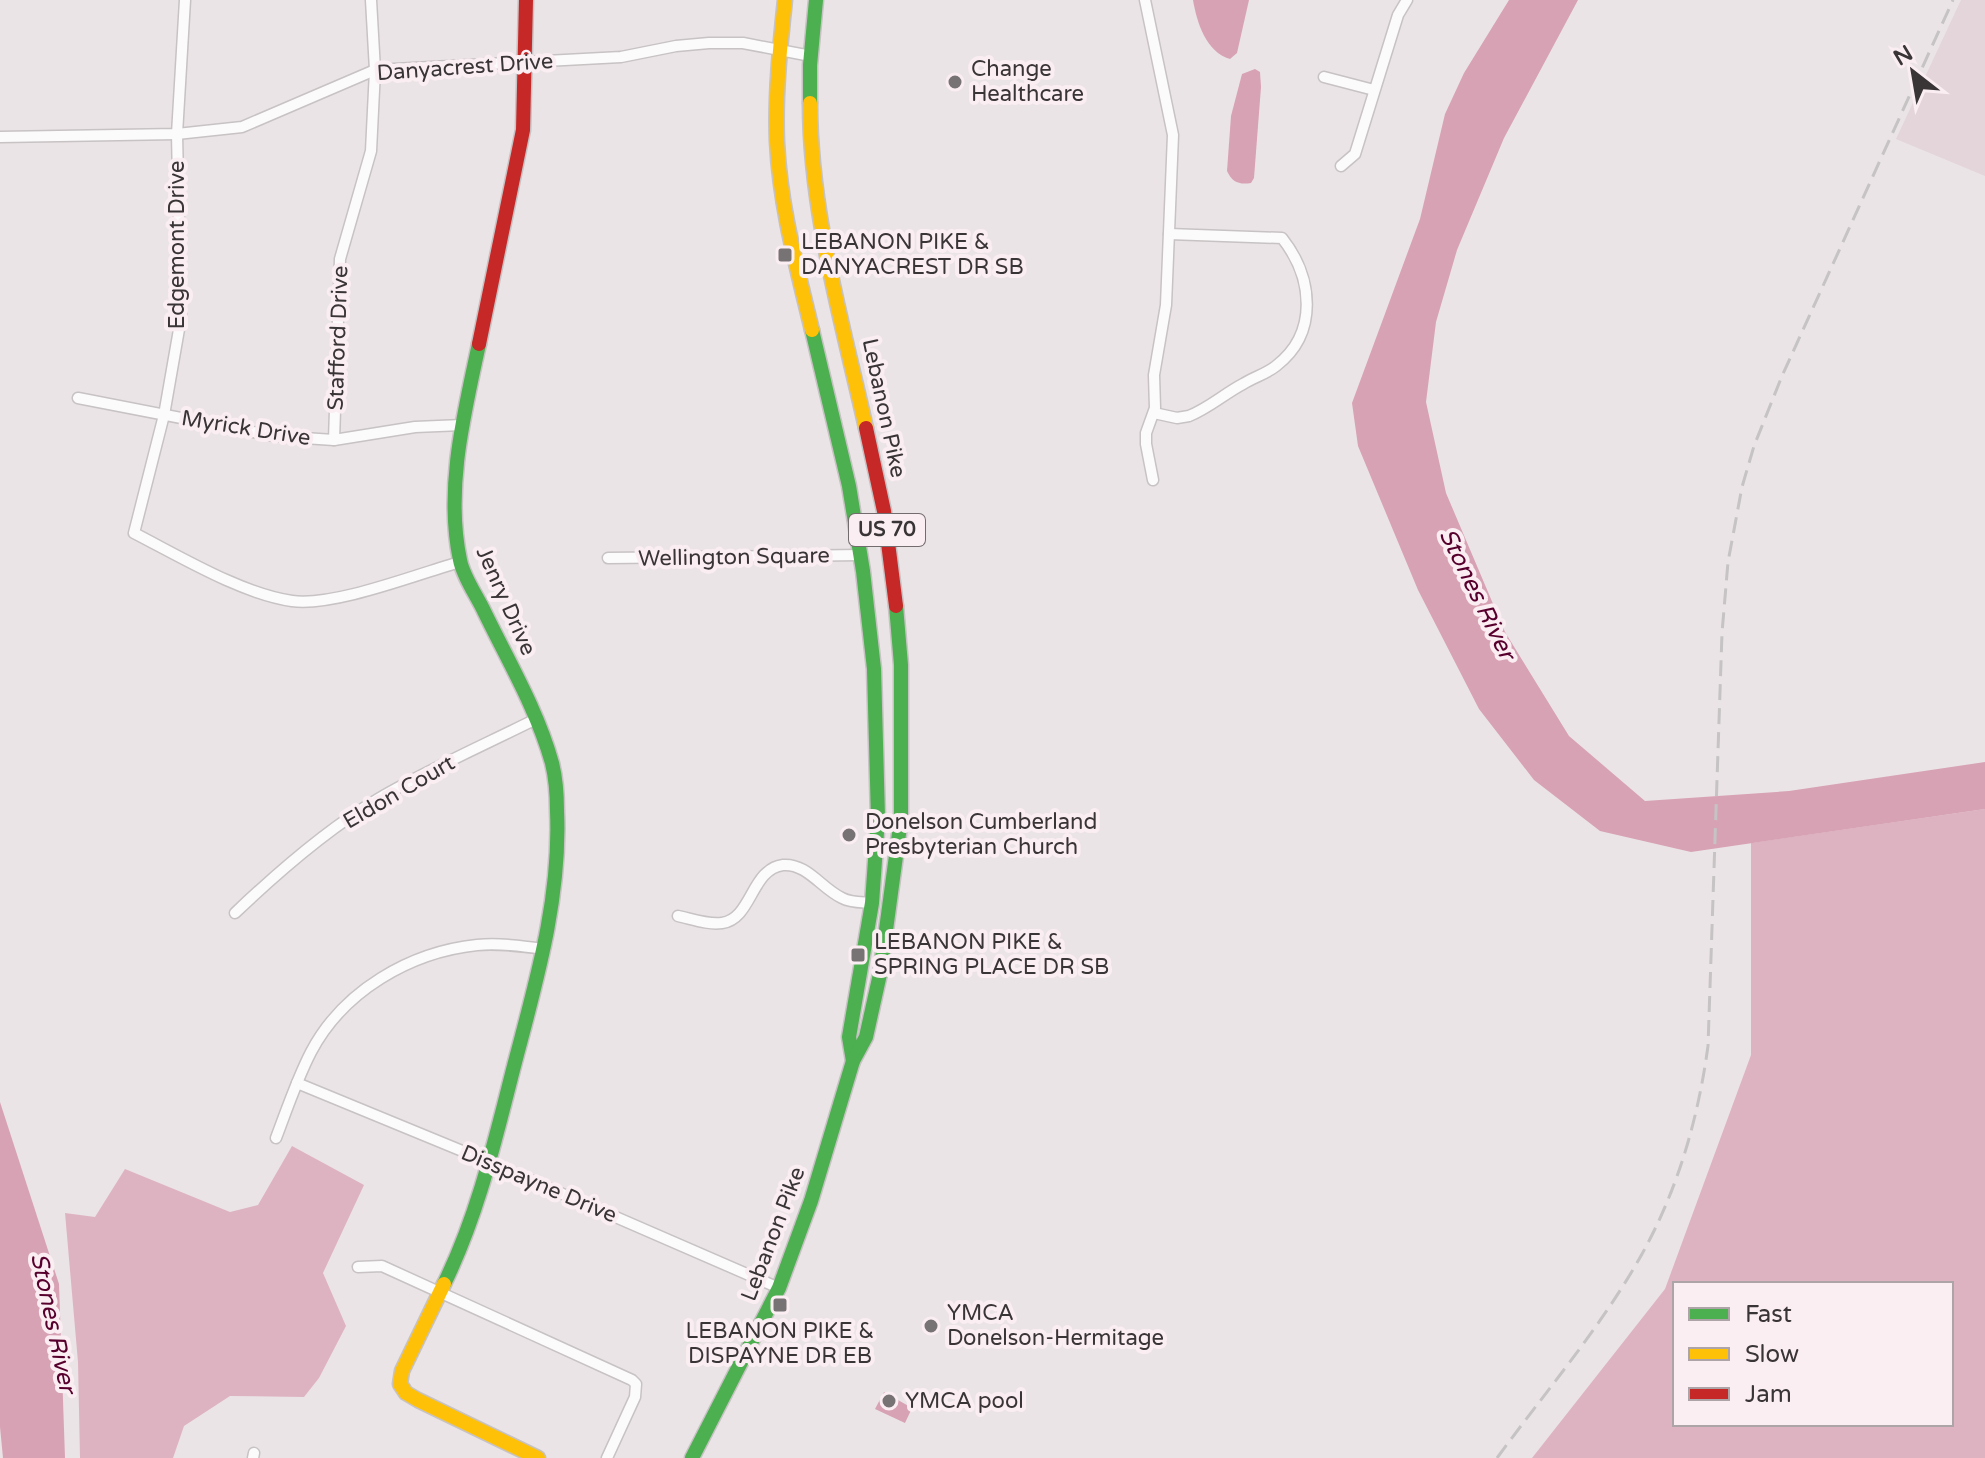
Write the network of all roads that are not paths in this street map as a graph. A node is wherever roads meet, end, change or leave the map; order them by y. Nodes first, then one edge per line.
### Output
1 (185, 0) edge
2 (371, 0) edge
3 (526, 0) edge
4 (785, 0) edge
5 (816, 0) edge
6 (1145, 0) edge
7 (1407, 0) edge
8 (779, 50) junction
9 (811, 56) junction
10 (526, 64) junction
11 (375, 70) junction
12 (1324, 77) dead end
13 (1374, 90) junction
14 (177, 134) junction
15 (0, 137) edge
16 (1341, 166) dead end
17 (1169, 234) junction
18 (78, 398) dead end
19 (1154, 413) junction
20 (164, 415) junction
21 (462, 425) junction
22 (334, 440) junction
23 (1153, 480) dead end
24 (861, 555) junction
25 (608, 558) dead end
26 (460, 562) junction
27 (893, 570) junction
28 (863, 571) junction
29 (536, 719) junction
30 (877, 785) junction
31 (901, 786) junction
32 (872, 903) junction
33 (235, 913) dead end
34 (678, 916) dead end
35 (544, 949) junction
36 (853, 1061) junction
37 (297, 1083) junction
38 (276, 1138) dead end
39 (489, 1162) junction
40 (358, 1267) dead end
41 (779, 1288) junction
42 (440, 1293) junction
43 (538, 1458) edge
44 (607, 1458) edge
45 (692, 1458) edge

1 - 14 street, Edgemont Drive
2 - 11 street, Stafford Drive
3 - 10 main road, Jenry Drive
4 - 8 main road, Lebanon Pike / US 70
5 - 9 main road, Lebanon Pike / US 70
6 - 17 street
7 - 13 street
8 - 9 street, Danyacrest Drive
8 - 10 street, Danyacrest Drive
8 - 24 main road, Lebanon Pike / US 70
9 - 27 main road, Lebanon Pike / US 70
10 - 11 street, Danyacrest Drive
10 - 21 main road, Jenry Drive
11 - 14 street, Danyacrest Drive
11 - 22 street, Stafford Drive
12 - 13 street
13 - 16 street
14 - 15 street, Danyacrest Drive
14 - 20 street, Edgemont Drive
17 - 19 street
17 - 19 street
18 - 20 street, Myrick Drive
19 - 23 street
20 - 22 street, Myrick Drive
20 - 26 street, Edgemont Drive
21 - 22 street, Myrick Drive
21 - 26 main road, Jenry Drive
24 - 25 street, Wellington Square
24 - 28 main road, Lebanon Pike / US 70
26 - 29 main road, Jenry Drive
27 - 28 main road
27 - 31 main road, Lebanon Pike / US 70
28 - 30 main road, Lebanon Pike / US 70
29 - 33 street, Eldon Court
29 - 35 main road, Jenry Drive
30 - 31 main road
30 - 32 main road, Lebanon Pike / US 70
31 - 36 main road, Lebanon Pike / US 70
32 - 34 street
32 - 36 main road, Lebanon Pike / US 70
35 - 37 street
35 - 39 main road, Jenry Drive
36 - 41 main road, Lebanon Pike / US 70
37 - 38 street
37 - 39 street, Disspayne Drive
39 - 41 street, Disspayne Drive
39 - 42 main road, Jenry Drive
40 - 42 street
41 - 45 main road, Lebanon Pike / US 70
42 - 43 main road, Jenry Drive
42 - 44 street

